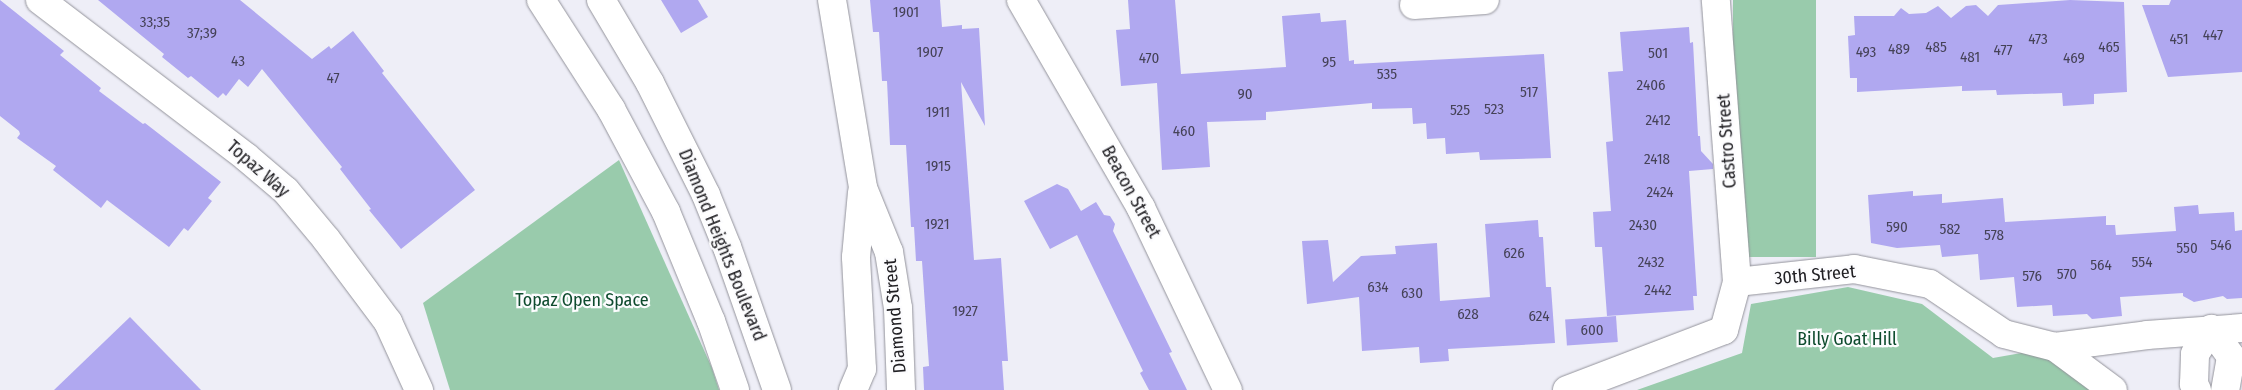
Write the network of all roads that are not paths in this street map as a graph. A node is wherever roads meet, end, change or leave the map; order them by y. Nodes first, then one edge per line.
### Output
1 (40, 0) edge
2 (541, 0) edge
3 (600, 0) edge
4 (832, 0) edge
5 (1021, 0) edge
6 (1485, 0) edge
7 (1716, 0) edge
8 (1414, 6) dead end
9 (862, 188) junction
10 (1737, 282) junction
11 (2242, 328) edge
12 (2212, 329) junction
13 (2055, 347) junction
14 (419, 390) edge
15 (735, 390) edge
16 (777, 390) edge
17 (853, 390) edge
18 (901, 390) edge
19 (1228, 390) edge
20 (1566, 390) edge
21 (2113, 390) edge
22 (2197, 390) edge
23 (2225, 390) edge

1 - 14 street, Topaz Way
2 - 15 street
3 - 16 street, Diamond Heights Boulevard
4 - 9 street, Diamond Street
5 - 19 street, Beacon Street
6 - 8 street
7 - 10 street, Castro Street
9 - 17 street, Diamond Street
9 - 18 street, Diamond Street
10 - 13 street, 30th Street
10 - 20 street
11 - 12 street, 30th Street
12 - 13 street, 30th Street
12 - 22 street
12 - 23 street
13 - 21 street

